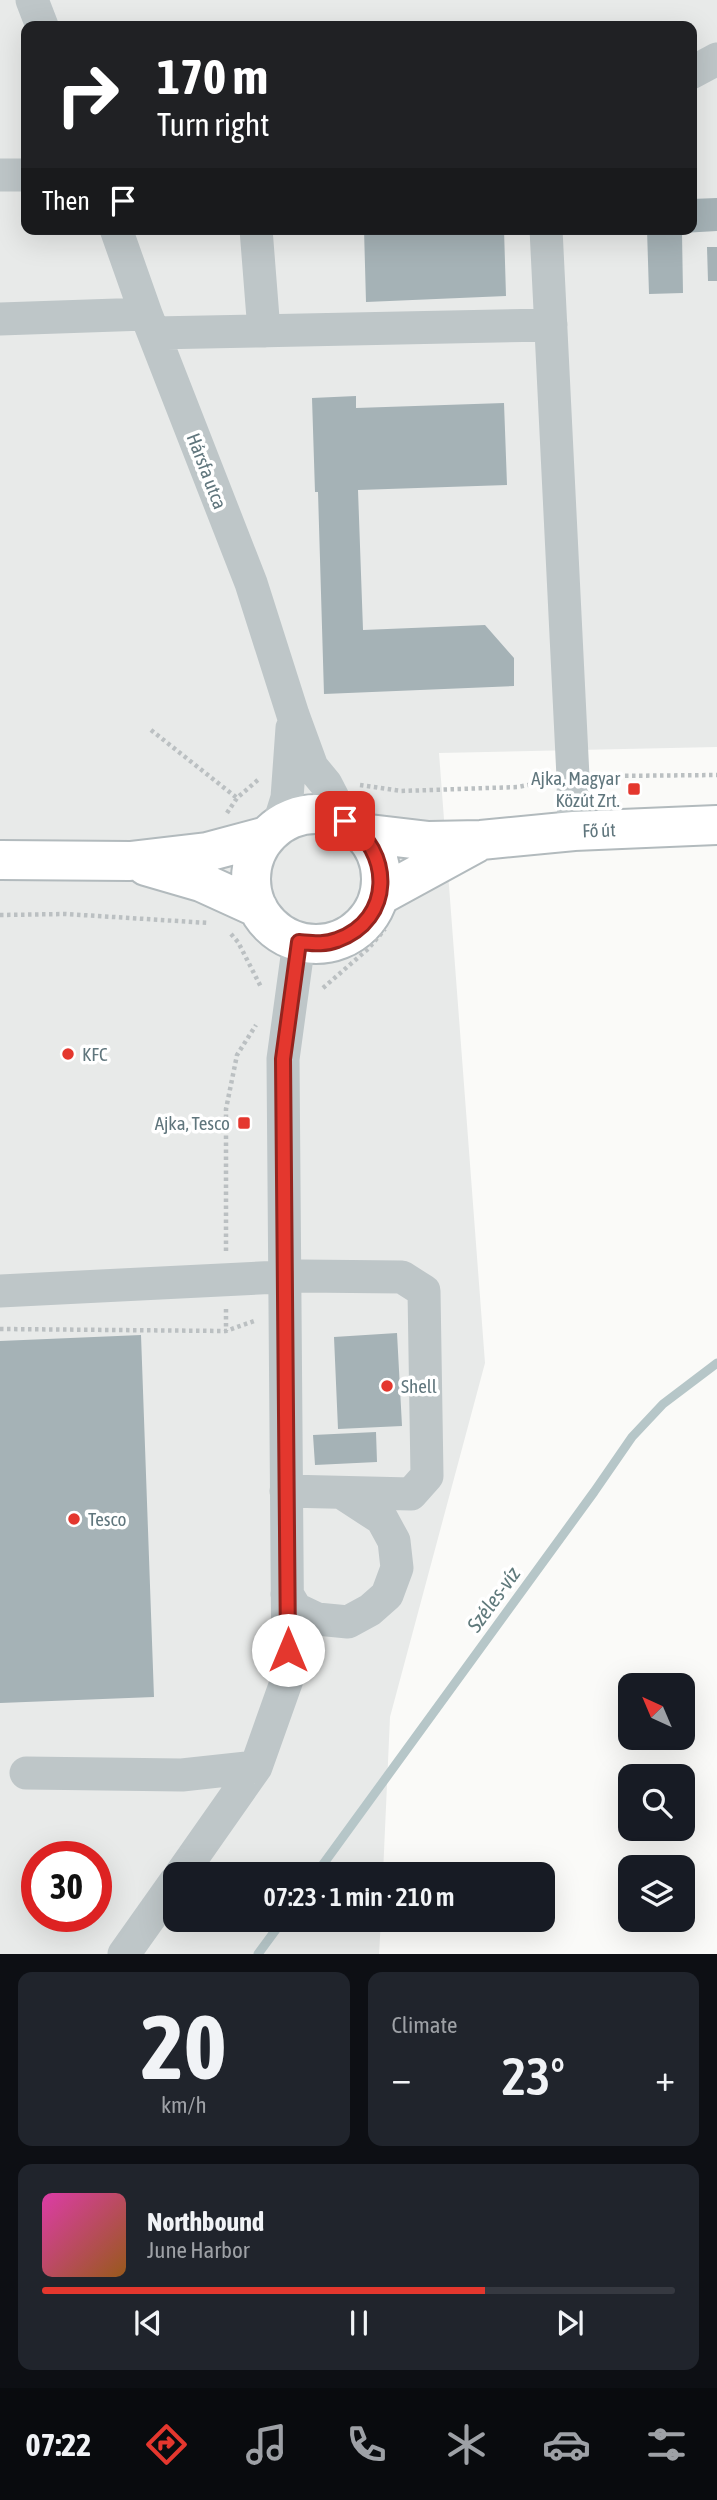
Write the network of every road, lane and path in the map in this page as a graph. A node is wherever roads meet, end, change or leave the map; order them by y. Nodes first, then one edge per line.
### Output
1 (32, 0) edge
2 (40, 21) edge
3 (717, 59) edge
4 (697, 70) edge
5 (0, 175) edge
6 (21, 175) edge
7 (118, 235) edge
8 (256, 235) edge
9 (547, 235) edge
10 (0, 319) edge
11 (150, 324) junction
12 (551, 325) junction
13 (264, 331) junction
14 (292, 715) junction
15 (151, 730) dead end
16 (717, 775) edge
17 (573, 777) junction
18 (260, 778) dead end
19 (356, 784) dead end
20 (237, 798) junction
21 (225, 816) dead end
22 (717, 825) edge
23 (353, 827) junction
24 (574, 831) junction
25 (272, 832) junction
26 (481, 840) junction
27 (0, 860) edge
28 (131, 861) junction
29 (379, 896) junction
30 (258, 908) junction
31 (0, 915) edge
32 (222, 924) dead end
33 (230, 933) dead end
34 (299, 942) junction
35 (263, 991) dead end
36 (256, 1024) dead end
37 (285, 1276) junction
38 (225, 1280) junction
39 (0, 1291) edge
40 (285, 1310) junction
41 (0, 1329) edge
42 (226, 1331) junction
43 (286, 1491) junction
44 (342, 1493) junction
45 (287, 1594) junction
46 (256, 1767) junction
47 (26, 1773) dead end
48 (189, 1862) edge
49 (163, 1899) edge
50 (124, 1954) edge

1 - 2 street
3 - 4 street
5 - 6 street
7 - 11 street, Hársfa utca
8 - 13 street
9 - 12 street
10 - 11 street
11 - 13 street
11 - 14 street, Hársfa utca
12 - 13 street
12 - 17 street
14 - 23 street, Hársfa utca
14 - 25 street, Hársfa utca
15 - 20 path
16 - 17 path
17 - 19 path
17 - 24 street
18 - 20 path
20 - 21 path
22 - 24 main road, Fő út
23 - 25 main road
23 - 26 main road, Fő út
23 - 29 main road
24 - 26 main road, Fő út
25 - 28 main road
25 - 30 main road
26 - 29 main road, Fő út
27 - 28 main road
28 - 30 main road
29 - 34 main road
30 - 34 main road
31 - 32 path
33 - 35 path
34 - 37 street
36 - 38 path
37 - 38 street
37 - 40 street
37 - 44 street
38 - 39 street
38 - 42 path
40 - 42 path
40 - 43 street
41 - 42 path
43 - 44 street
43 - 45 street
44 - 45 street
45 - 46 street
46 - 47 street
46 - 48 street
49 - 50 street

